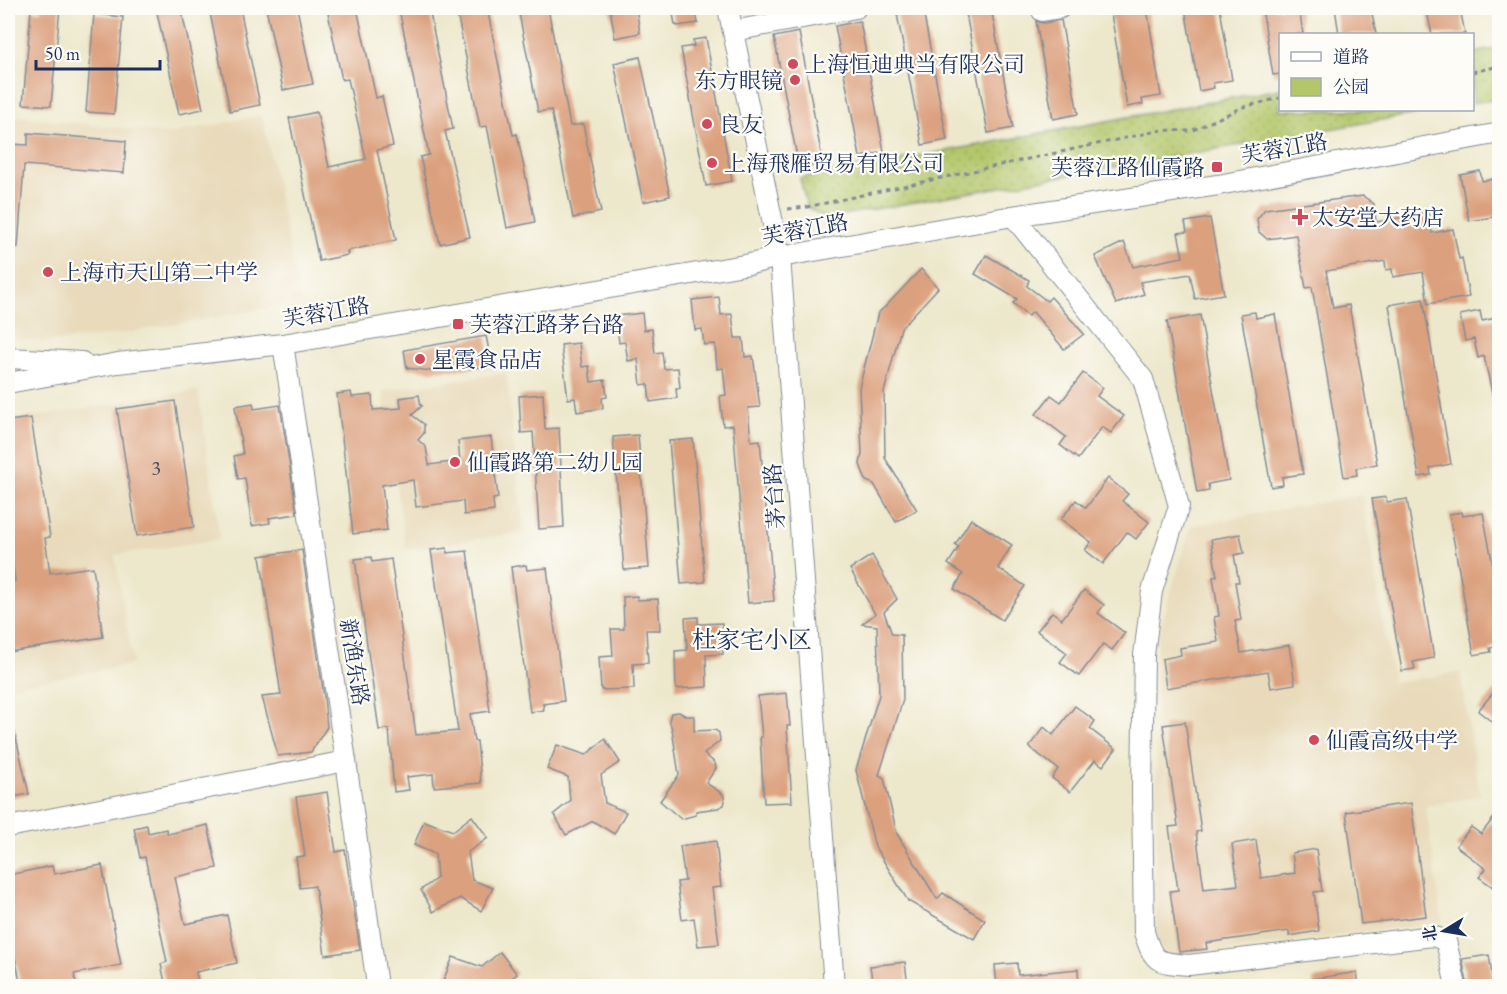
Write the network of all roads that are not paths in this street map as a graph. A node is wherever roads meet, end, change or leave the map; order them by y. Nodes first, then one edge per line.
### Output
1 (728, 8) edge
2 (856, 8) edge
3 (1041, 8) edge
4 (1060, 8) edge
5 (733, 31) junction
6 (1500, 133) edge
7 (1013, 216) junction
8 (780, 257) junction
9 (283, 344) junction
10 (8, 358) edge
11 (118, 363) junction
12 (8, 382) edge
13 (346, 761) junction
14 (8, 827) edge
15 (377, 987) edge
16 (834, 987) edge
17 (1456, 987) edge

1 - 5 street, 茅台路
2 - 5 street
3 - 4 street
5 - 8 street, 茅台路
6 - 7 street, 芙蓉江路
7 - 8 street, 芙蓉江路
7 - 17 street
8 - 9 street, 芙蓉江路
8 - 16 street, 茅台路
9 - 11 street, 芙蓉江路
9 - 13 street, 新渔东路
10 - 11 street, 芙蓉江路
11 - 12 street, 芙蓉江路
13 - 14 street
13 - 15 street, 新渔东路

